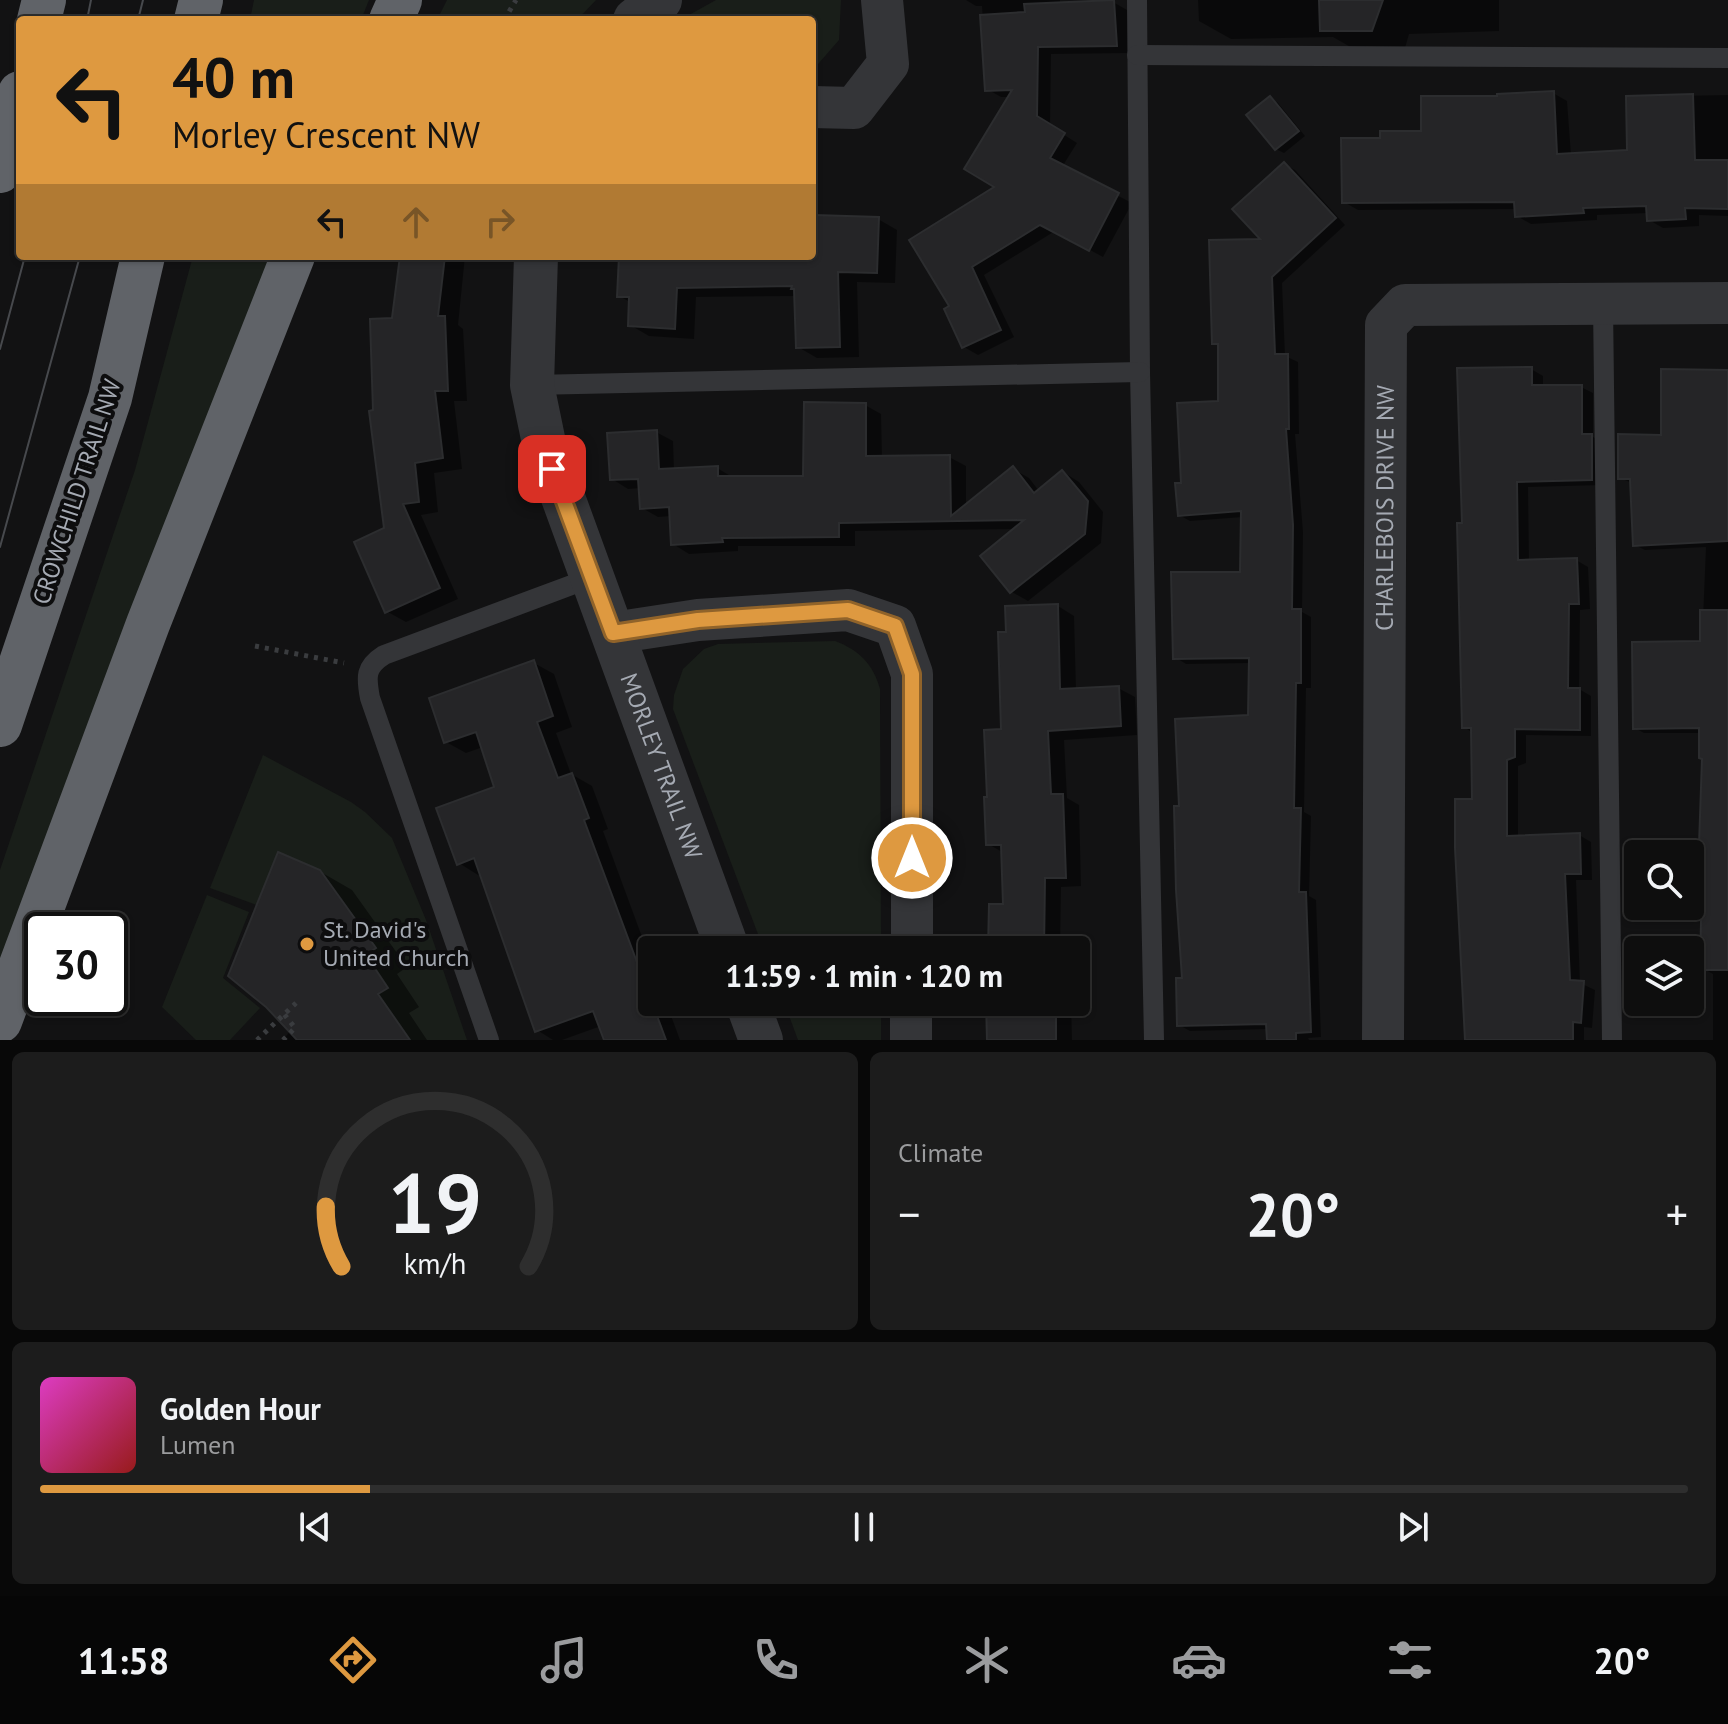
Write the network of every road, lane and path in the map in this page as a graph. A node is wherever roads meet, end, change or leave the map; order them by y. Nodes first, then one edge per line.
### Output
1 (660, 0) edge
2 (882, 0) edge
3 (1137, 0) edge
4 (640, 16) edge
5 (1137, 55) junction
6 (1728, 58) edge
7 (816, 107) edge
8 (16, 109) edge
9 (0, 171) edge
10 (142, 260) edge
11 (291, 260) edge
12 (536, 260) edge
13 (1728, 303) edge
14 (1603, 304) junction
15 (1140, 372) junction
16 (532, 385) junction
17 (593, 577) junction
18 (613, 633) junction
19 (255, 646) dead end
20 (368, 670) junction
21 (0, 725) edge
22 (723, 936) edge
23 (912, 936) edge
24 (296, 1003) dead end
25 (284, 1014) junction
26 (752, 1016) edge
27 (911, 1016) edge
28 (0, 1021) edge
29 (257, 1040) edge
30 (283, 1040) edge
31 (489, 1040) edge
32 (761, 1040) edge
33 (911, 1040) edge
34 (1154, 1040) edge
35 (1383, 1040) edge
36 (1612, 1040) edge

1 - 4 street
2 - 7 street
3 - 5 lane
5 - 6 lane
5 - 15 lane
8 - 9 highway
10 - 21 highway, CROWCHILD TRAIL NW
11 - 28 highway
12 - 16 street, MORLEY TRAIL NW
13 - 14 street, CHARLEBOIS DRIVE NW
14 - 35 street, CHARLEBOIS DRIVE NW
14 - 36 lane
15 - 16 lane
15 - 34 lane
16 - 17 street, MORLEY TRAIL NW
17 - 18 street, MORLEY TRAIL NW
17 - 20 lane
18 - 22 street, MORLEY TRAIL NW
18 - 23 street
19 - 20 path
20 - 31 lane
24 - 25 path
25 - 29 path
25 - 30 path
26 - 32 street
27 - 33 street

